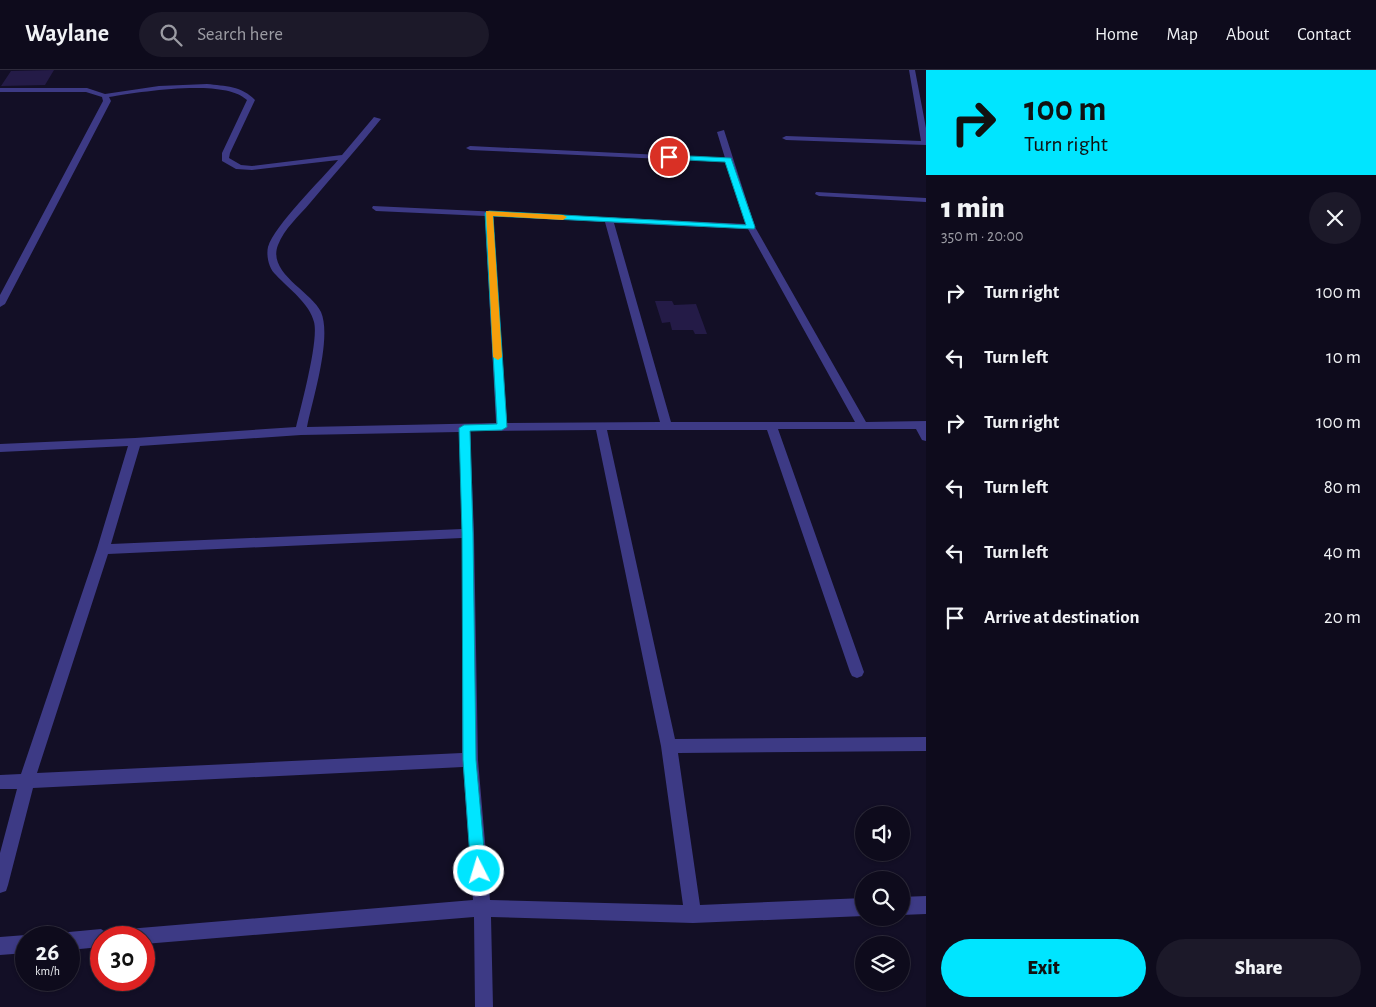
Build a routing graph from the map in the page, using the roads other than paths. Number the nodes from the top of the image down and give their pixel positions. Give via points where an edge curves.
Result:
1 (912, 70) edge
2 (0, 90) edge
3 (105, 96) junction
4 (377, 119) dead end
5 (721, 132) dead end
6 (786, 138) dead end
7 (926, 143) edge
8 (470, 148) dead end
9 (344, 157) junction
10 (728, 160) junction
11 (819, 194) dead end
12 (926, 200) edge
13 (376, 208) dead end
14 (489, 213) junction
15 (609, 220) junction
16 (751, 227) junction
17 (0, 304) edge
18 (862, 424) junction
19 (771, 425) junction
20 (923, 425) edge
21 (502, 427) junction
22 (667, 427) junction
23 (464, 428) junction
24 (601, 428) junction
25 (301, 431) junction
26 (926, 437) edge
27 (135, 442) junction
28 (0, 448) edge
29 (468, 533) junction
30 (103, 549) junction
31 (857, 672) dead end
32 (926, 744) edge
33 (669, 746) junction
34 (470, 760) junction
35 (27, 780) junction
36 (0, 782) edge
37 (0, 884) edge
38 (926, 905) edge
39 (910, 906) edge
40 (855, 907) edge
41 (482, 908) junction
42 (693, 914) junction
43 (155, 934) edge
44 (15, 945) edge
45 (0, 946) edge
46 (484, 1007) edge

1 - 7 street
2 - 3 street via 87,90
3 - 9 street via 153,88 220,87 242,90 249,94 251,100 226,153 225,159 230,163 252,168
3 - 17 street via 104,108
4 - 9 street
5 - 10 street
6 - 7 street
8 - 10 street
9 - 25 street via 287,224 273,246 276,270 315,310 320,324
10 - 16 street
11 - 12 street
13 - 14 street
14 - 15 street
14 - 21 street
15 - 16 street
15 - 22 street
16 - 18 street
18 - 19 street
18 - 20 street
19 - 22 street
19 - 31 street
20 - 26 street
21 - 23 street
21 - 24 street
22 - 24 street
23 - 25 street
23 - 29 street
24 - 33 street
25 - 27 street
27 - 28 street
27 - 30 street
29 - 30 street
29 - 34 street
30 - 35 street
32 - 33 street
33 - 42 street
34 - 35 street
34 - 41 street
35 - 36 street
35 - 37 street
38 - 39 street
40 - 42 street
41 - 42 street
41 - 43 street
41 - 46 street
44 - 45 street

